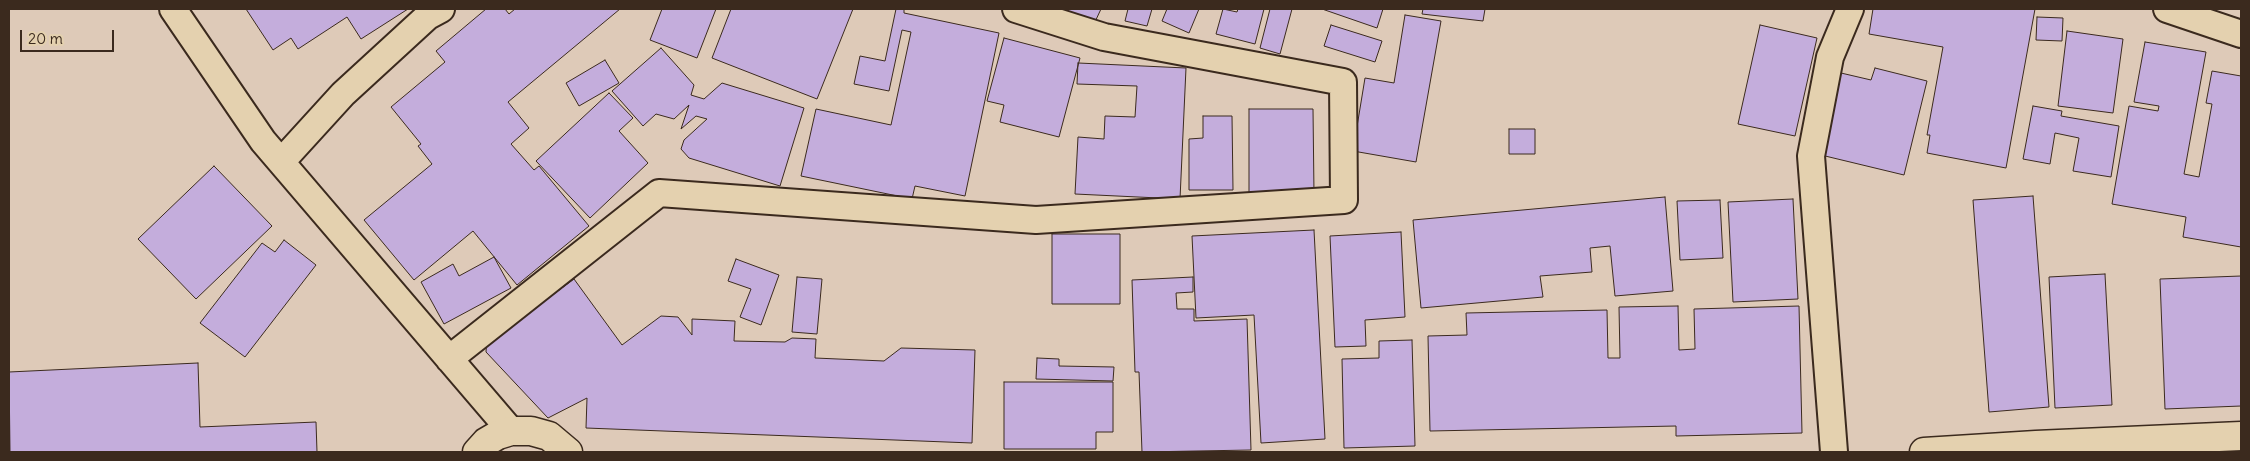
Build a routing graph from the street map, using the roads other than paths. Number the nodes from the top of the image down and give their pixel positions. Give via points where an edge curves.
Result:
1 (173, 9) edge
2 (441, 9) edge
3 (1016, 9) edge
4 (1850, 9) edge
5 (2167, 9) edge
6 (2241, 34) edge
7 (281, 162) junction
8 (449, 359) junction
9 (511, 431) junction
10 (2241, 436) edge
11 (2036, 448) edge
12 (477, 449) edge
13 (572, 451) edge
14 (1834, 452) edge
15 (1924, 452) edge

1 - 7 street via 262,141
2 - 7 street via 428,16 343,94
3 - 8 street via 1104,37 1343,82 1344,200 1036,220 659,193
4 - 14 street via 1830,57 1812,156
5 - 6 street
7 - 8 street
8 - 9 street
9 - 12 main road via 498,435
9 - 13 main road via 530,430 549,436
10 - 11 main road
11 - 15 main road

